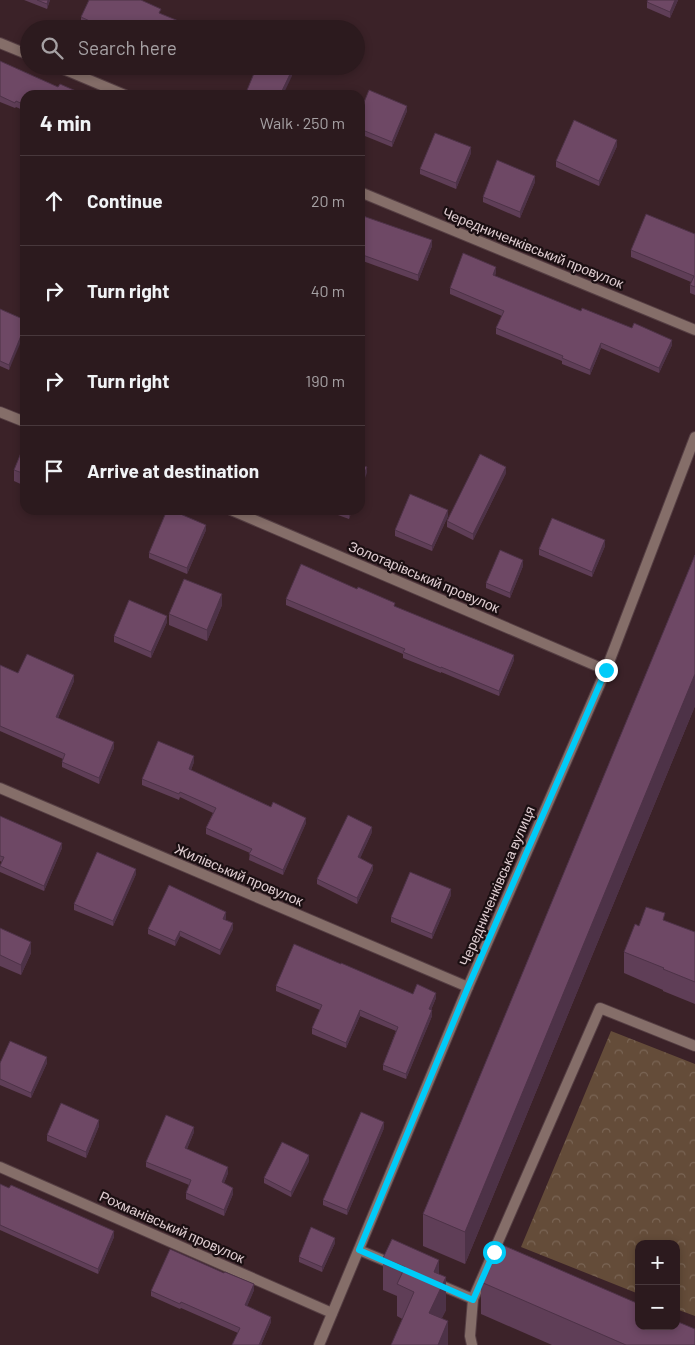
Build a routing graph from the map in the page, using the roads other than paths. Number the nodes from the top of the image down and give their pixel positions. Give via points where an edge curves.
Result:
1 (0, 43) edge
2 (20, 51) edge
3 (77, 75) edge
4 (113, 90) edge
5 (365, 194) edge
6 (695, 330) edge
7 (0, 412) edge
8 (20, 420) edge
9 (695, 437) edge
10 (243, 515) edge
11 (606, 670) junction
12 (0, 788) edge
13 (468, 987) junction
14 (695, 1046) edge
15 (0, 1166) edge
16 (359, 1250) junction
17 (402, 1269) edge
18 (427, 1279) edge
19 (473, 1300) junction
20 (332, 1313) junction
21 (319, 1345) edge
22 (472, 1345) edge

1 - 2 street
3 - 4 street
5 - 6 street, Чередниченківський провулок
7 - 8 street
9 - 11 street, Чередниченківська вулиця
10 - 11 street, Золотарівський провулок
11 - 13 street, Чередниченківська вулиця
12 - 13 street, Жилівський провулок
13 - 16 street, Чередниченківська вулиця
14 - 19 street via 600,1008
15 - 20 street, Рохманівський провулок
16 - 17 street
16 - 20 street, Чередниченківська вулиця
18 - 19 street
19 - 22 street
20 - 21 street, Чередниченківська вулиця

